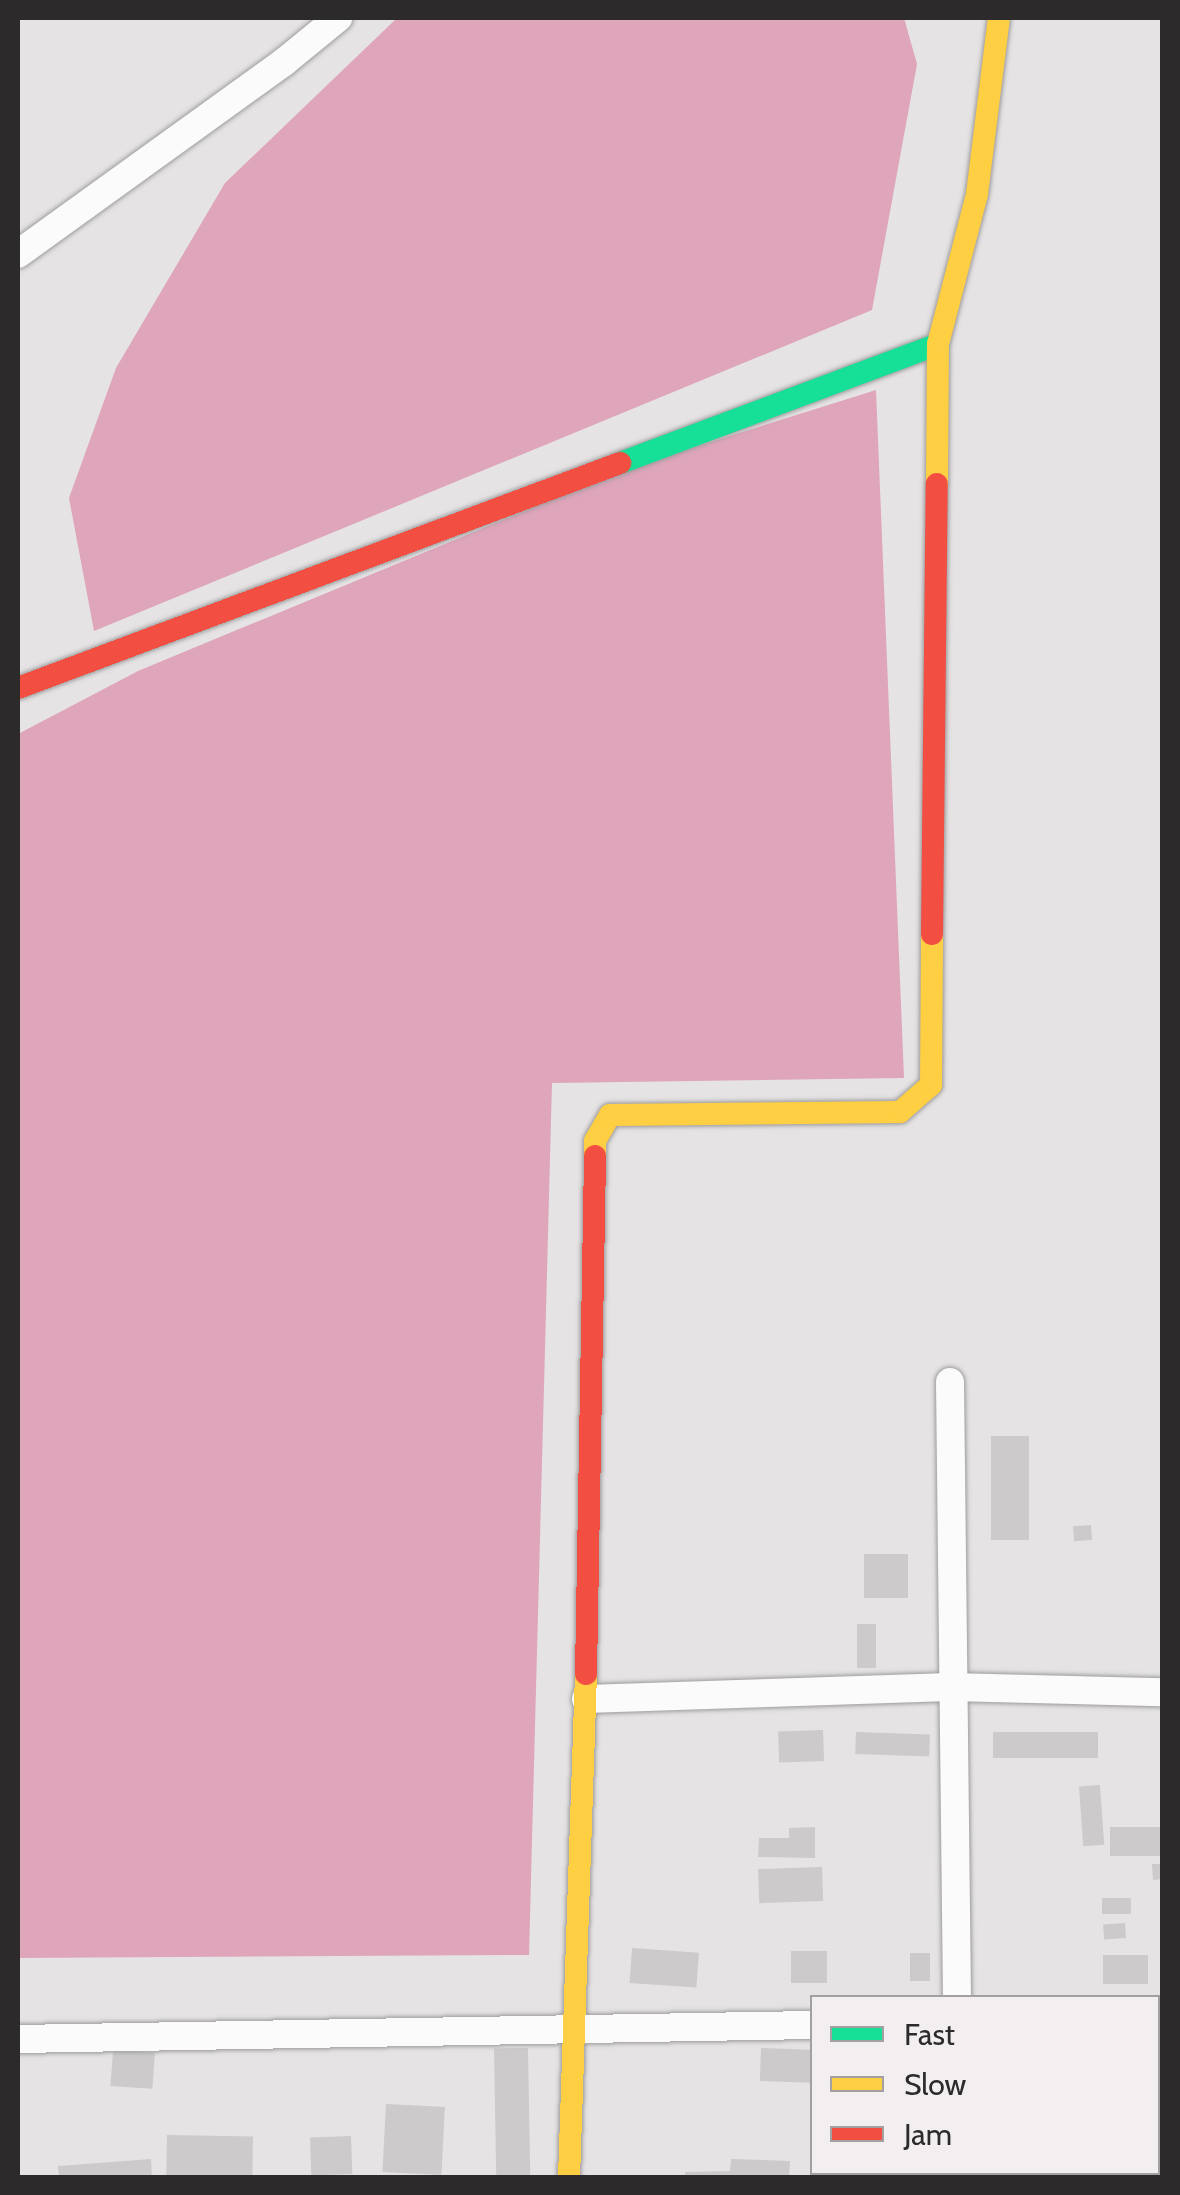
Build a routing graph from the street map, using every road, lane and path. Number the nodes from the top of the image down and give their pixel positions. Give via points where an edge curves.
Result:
1 (338, 18) edge
2 (1000, 18) edge
3 (18, 254) edge
4 (938, 344) junction
5 (18, 688) edge
6 (950, 1382) dead end
7 (950, 1687) junction
8 (1162, 1692) edge
9 (586, 1698) junction
10 (957, 1995) edge
11 (810, 2025) edge
12 (577, 2031) junction
13 (18, 2039) edge
14 (569, 2178) edge

1 - 3 street
2 - 4 street via 976,194
4 - 5 street
4 - 9 street via 931,1085 900,1112 610,1115 595,1141
6 - 7 street
7 - 8 street
7 - 9 street
7 - 10 street
9 - 12 street
11 - 12 street
12 - 13 street
12 - 14 street

